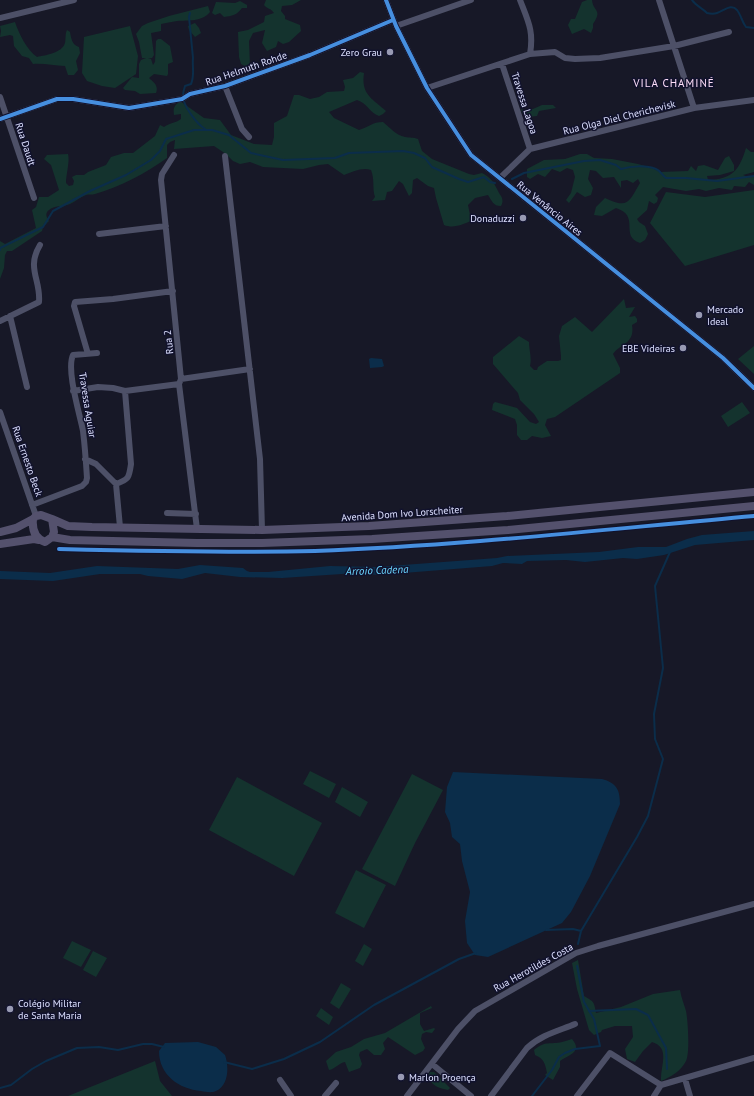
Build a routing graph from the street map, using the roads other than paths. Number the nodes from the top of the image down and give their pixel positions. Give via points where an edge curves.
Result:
1 (74, 0) edge
2 (386, 0) edge
3 (472, 0) edge
4 (520, 0) edge
5 (659, 0) edge
6 (0, 18) edge
7 (394, 23) junction
8 (728, 32) dead end
9 (674, 46) junction
10 (530, 54) junction
11 (502, 64) junction
12 (225, 86) junction
13 (427, 88) junction
14 (0, 97) edge
15 (754, 100) edge
16 (694, 108) junction
17 (6, 116) junction
18 (0, 119) edge
19 (249, 137) dead end
20 (530, 149) junction
21 (174, 155) dead end
22 (225, 156) dead end
23 (500, 178) junction
24 (34, 198) dead end
25 (166, 226) junction
26 (99, 234) dead end
27 (40, 244) dead end
28 (173, 291) junction
29 (10, 316) junction
30 (0, 321) edge
31 (97, 353) dead end
32 (88, 354) junction
33 (250, 370) junction
34 (180, 381) junction
35 (27, 388) dead end
36 (754, 388) edge
37 (125, 390) junction
38 (73, 391) junction
39 (0, 412) edge
40 (3, 431) edge
41 (86, 459) junction
42 (116, 484) junction
43 (754, 492) edge
44 (32, 506) junction
45 (754, 506) edge
46 (167, 512) dead end
47 (196, 514) junction
48 (35, 518) junction
49 (52, 519) junction
50 (120, 527) junction
51 (198, 529) junction
52 (262, 530) junction
53 (0, 532) edge
54 (52, 538) junction
55 (39, 540) junction
56 (0, 544) edge
57 (754, 904) edge
58 (575, 1024) dead end
59 (754, 1058) edge
60 (432, 1064) junction
61 (685, 1079) junction
62 (280, 1080) dead end
63 (336, 1083) dead end
64 (661, 1085) junction
65 (291, 1096) edge
66 (325, 1096) edge
67 (407, 1096) edge
68 (471, 1096) edge
69 (491, 1096) edge
70 (577, 1096) edge
71 (654, 1096) edge
72 (690, 1096) edge

1 - 6 street
2 - 7 street, Rua Venâncio Aires
3 - 7 street, Rua Helmuth Rohde
4 - 10 street via 532,33
5 - 9 street
7 - 12 street, Rua Helmuth Rohde
7 - 13 street, Rua Venâncio Aires
8 - 9 street
9 - 10 street via 575,60 564,58 555,52
9 - 16 street
10 - 11 street
11 - 13 street
11 - 20 street, Travessa Lagoa
12 - 17 street, Rua Helmuth Rohde via 184,98 129,108 57,99
12 - 19 street via 242,129
13 - 23 street, Rua Venâncio Aires via 471,155
14 - 17 street, Rua Daudt
15 - 16 street, Rua Olga Diel Cherichevisk
16 - 20 street, Rua Olga Diel Cherichevisk
17 - 18 street, Rua Helmuth Rohde
17 - 24 street, Rua Daudt
20 - 23 street, Rua Olga Diel Cherichevisk
21 - 25 street, Rua 2 via 161,180
22 - 33 street
23 - 36 street, Rua Venâncio Aires via 723,358
25 - 26 street
25 - 28 street, Rua 2
27 - 29 street via 35,253 34,263 39,302
28 - 32 street via 113,300 75,302
28 - 34 street, Rua 2
29 - 30 street
29 - 35 street
31 - 32 street, Travessa Aguiar
32 - 38 street, Travessa Aguiar via 72,357
33 - 34 street
33 - 52 street via 260,459
34 - 37 street
34 - 47 street, Rua 2
37 - 38 street via 98,386
37 - 42 street via 130,474 127,480
38 - 41 street, Travessa Aguiar via 83,432
39 - 40 street, Rua Ernesto Beck
40 - 44 street, Rua Ernesto Beck
41 - 42 street via 96,464
41 - 44 street, Travessa Aguiar via 87,478 82,486
42 - 50 street
43 - 52 main road, Avenida Dom Ivo Lorscheiter via 500,516 369,526
44 - 48 street, Rua Ernesto Beck
45 - 54 main road via 508,530 372,538 197,543
46 - 47 street
47 - 51 street, Rua 2
48 - 49 main road, Avenida Dom Ivo Lorscheiter via 41,515
48 - 53 main road via 16,528
48 - 55 main road via 34,530
49 - 50 main road, Avenida Dom Ivo Lorscheiter via 68,526
49 - 54 main road
50 - 51 main road, Avenida Dom Ivo Lorscheiter
51 - 52 main road, Avenida Dom Ivo Lorscheiter
54 - 55 main road via 45,542
55 - 56 main road
57 - 60 street, Rua Herotildes Costa via 576,953 475,1011
58 - 69 street via 534,1041
59 - 61 street
60 - 67 street, Rua Herotildes Costa
60 - 68 street
61 - 64 street
61 - 72 street
62 - 65 street
63 - 66 street
64 - 70 street via 610,1053
64 - 71 street

